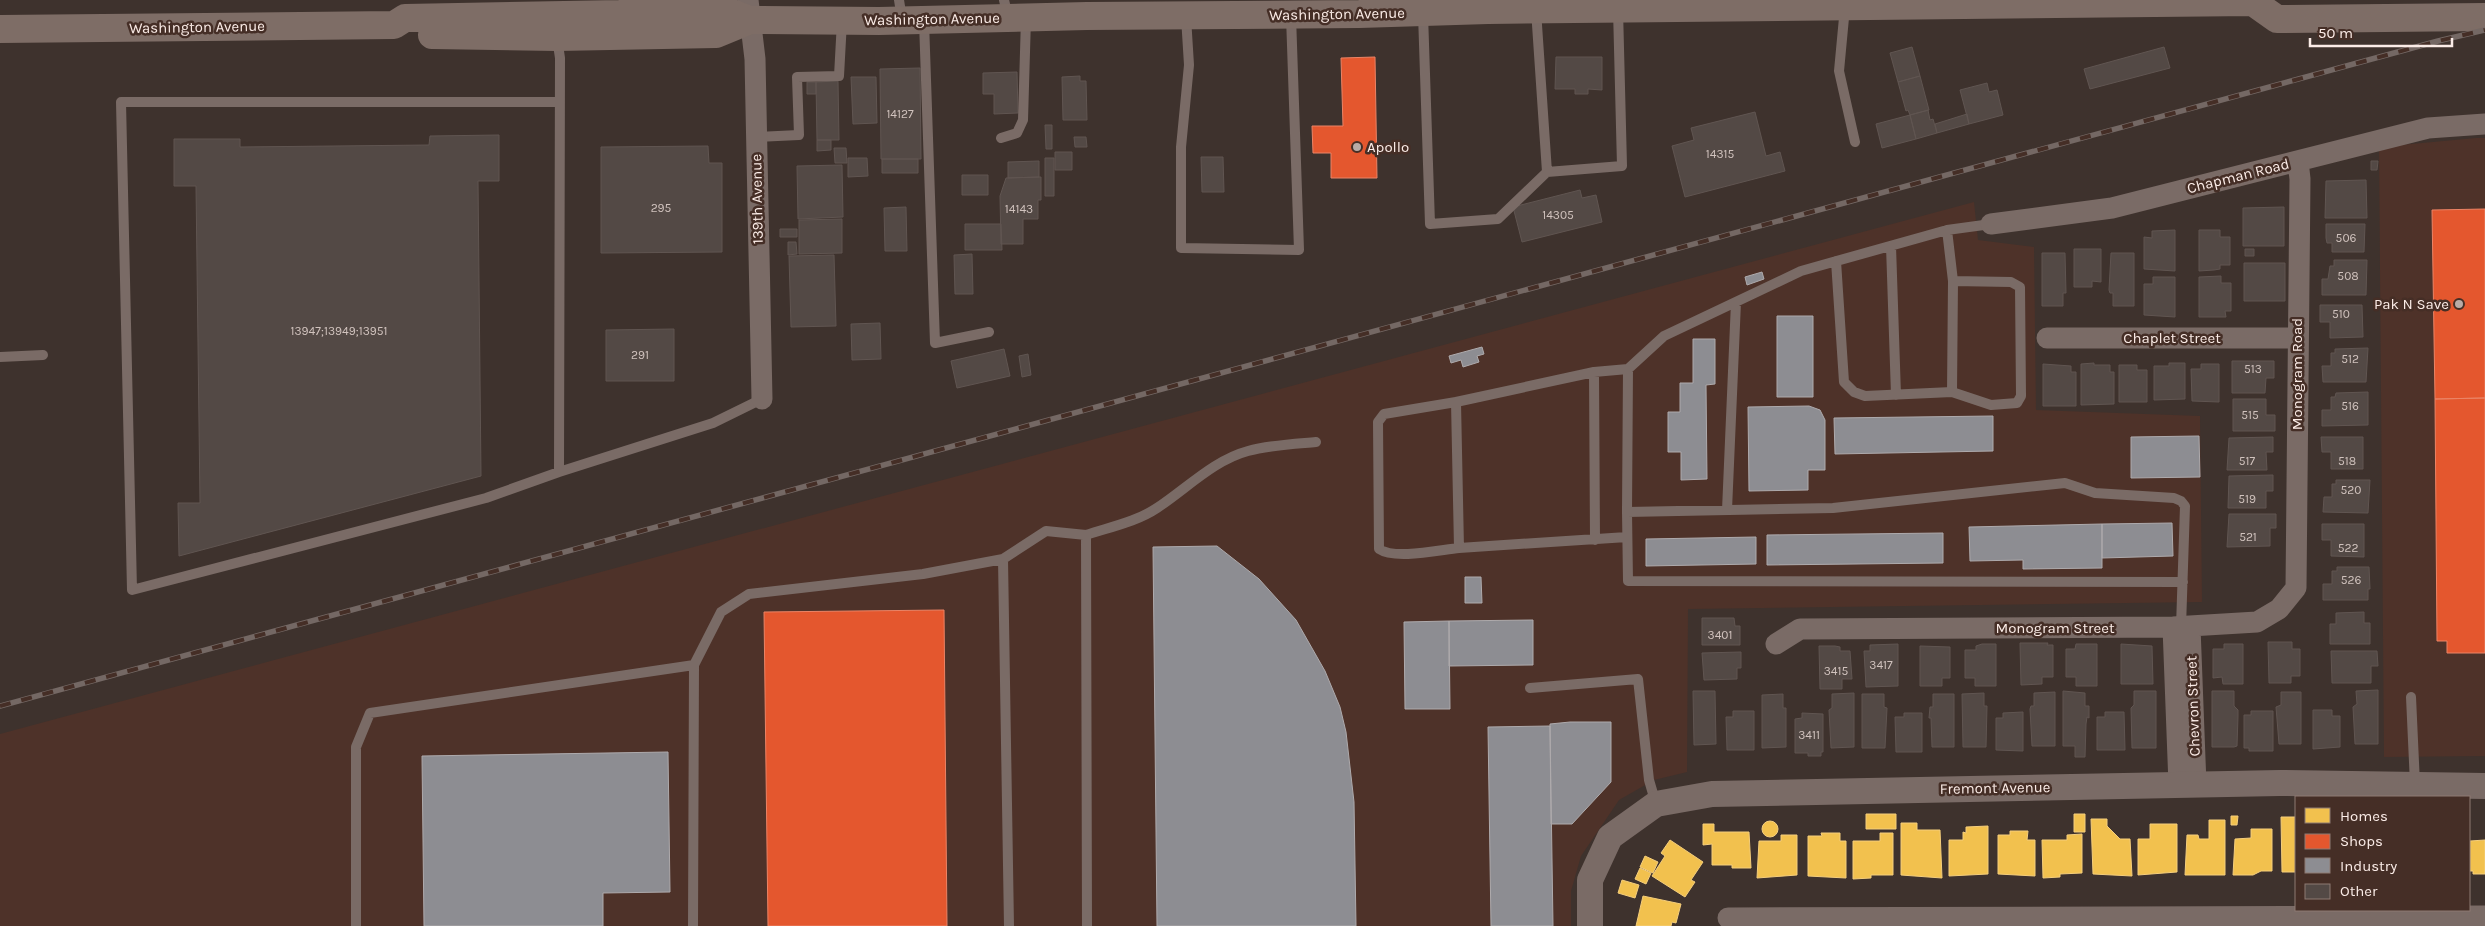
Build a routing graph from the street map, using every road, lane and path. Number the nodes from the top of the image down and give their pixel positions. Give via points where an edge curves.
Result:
1 (2254, 1) edge
2 (2004, 2) edge
3 (2062, 2) edge
4 (2174, 2) edge
5 (662, 4) edge
6 (1830, 4) edge
7 (1531, 6) edge
8 (1419, 9) edge
9 (1618, 9) junction
10 (749, 10) edge
11 (1306, 10) edge
12 (1013, 12) edge
13 (908, 13) edge
14 (620, 14) junction
15 (1186, 16) junction
16 (2485, 18) edge
17 (842, 21) junction
18 (394, 25) junction
19 (0, 29) edge
20 (557, 37) junction
21 (560, 102) junction
22 (2485, 124) edge
23 (756, 137) junction
24 (1001, 138) dead end
25 (1855, 142) dead end
26 (2298, 161) junction
27 (1547, 172) junction
28 (1990, 224) joint
29 (1947, 230) junction
30 (1891, 246) junction
31 (1836, 261) junction
32 (1953, 281) junction
33 (1736, 302) junction
34 (989, 332) dead end
35 (2047, 338) dead end
36 (2297, 338) junction
37 (43, 355) dead end
38 (0, 357) edge
39 (1628, 369) junction
40 (1594, 372) junction
41 (1952, 392) junction
42 (1896, 395) junction
43 (762, 399) joint
44 (1456, 402) junction
45 (1316, 442) dead end
46 (559, 472) junction
47 (1728, 510) junction
48 (1627, 512) junction
49 (1086, 535) junction
50 (1627, 538) junction
51 (1595, 540) junction
52 (1459, 548) junction
53 (1003, 559) junction
54 (2183, 582) junction
55 (2296, 588) joint
56 (2181, 627) junction
57 (1776, 644) dead end
58 (694, 665) junction
59 (1530, 688) dead end
60 (2411, 697) dead end
61 (2187, 785) junction
62 (2415, 785) junction
63 (2485, 786) edge
64 (1656, 804) junction
65 (2485, 916) edge
66 (1728, 918) dead end
67 (2331, 921) edge
68 (1906, 922) edge
69 (2119, 922) edge
70 (356, 926) edge
71 (693, 926) edge
72 (1009, 926) edge
73 (1087, 926) edge
74 (1590, 926) edge

1 - 4 main road, Washington Avenue
1 - 16 main road, Washington Avenue via 2277,19
2 - 3 main road, Washington Avenue
2 - 6 main road, Washington Avenue
3 - 4 main road, Washington Avenue
5 - 10 main road, Washington Avenue
5 - 14 main road, Washington Avenue
6 - 9 main road, Washington Avenue
6 - 25 lane via 1839,71
7 - 8 main road, Washington Avenue
7 - 9 main road, Washington Avenue
7 - 27 lane
8 - 11 main road, Washington Avenue
8 - 27 lane via 1430,224 1498,219
9 - 27 lane via 1622,166
10 - 17 main road, Washington Avenue
10 - 20 main road, Washington Avenue via 716,34
10 - 23 street, 139th Avenue via 755,59
11 - 15 main road, Washington Avenue via 1216,11
11 - 15 lane via 1299,250 1181,248 1181,146 1188,65
12 - 13 main road, Washington Avenue
12 - 15 main road, Washington Avenue
12 - 24 lane via 1023,120 1018,133
13 - 17 main road, Washington Avenue
13 - 34 lane via 935,343
14 - 18 main road, Washington Avenue via 405,18
14 - 20 lane via 609,24 576,27
17 - 23 lane via 839,76 797,77 799,135
18 - 19 main road, Washington Avenue
18 - 20 main road, Washington Avenue via 406,35
20 - 21 lane
21 - 46 lane
21 - 46 lane via 120,102 132,590 486,498
22 - 26 street, Chapman Road via 2428,128
23 - 43 street, 139th Avenue
26 - 28 street, Chapman Road via 2112,208
26 - 36 street, Monogram Road
28 - 29 lane
29 - 30 lane
29 - 32 lane
30 - 31 lane
30 - 42 lane
31 - 33 lane via 1801,271
31 - 42 lane via 1844,382 1854,392 1865,396
32 - 41 lane
32 - 41 lane via 2011,282 2020,288 2021,396 2017,402 1991,405
33 - 39 lane via 1664,336
33 - 47 lane
35 - 36 street, Chaplet Street
36 - 55 street, Monogram Road
37 - 38 lane
39 - 40 lane
39 - 48 lane
40 - 44 lane
40 - 51 lane
41 - 42 lane
43 - 46 lane via 713,423
44 - 52 lane
44 - 52 lane via 1384,414 1378,422 1379,549 1386,554
45 - 49 lane via 1246,451 1216,466 1138,519
47 - 48 lane
47 - 54 lane via 1833,508 2065,483 2095,494 2174,498 2185,506
48 - 50 lane
49 - 53 lane via 1046,531
49 - 73 lane
50 - 51 lane
50 - 54 lane via 1628,581
51 - 52 lane
53 - 58 lane via 922,574 749,594 721,612
53 - 72 lane
54 - 56 lane
55 - 56 street, Monogram Street via 2279,609 2257,622
56 - 57 street, Monogram Street via 1800,630
56 - 61 street, Chevron Street
58 - 70 lane via 370,713 356,747
58 - 71 lane
59 - 64 lane via 1638,679 1649,780
60 - 62 lane
61 - 62 street, Fremont Avenue
61 - 64 street, Fremont Avenue via 1712,794
62 - 63 street, Fremont Avenue
64 - 74 street, Fremont Avenue via 1610,837 1590,880
65 - 67 street
66 - 68 street
67 - 69 street
68 - 69 street

